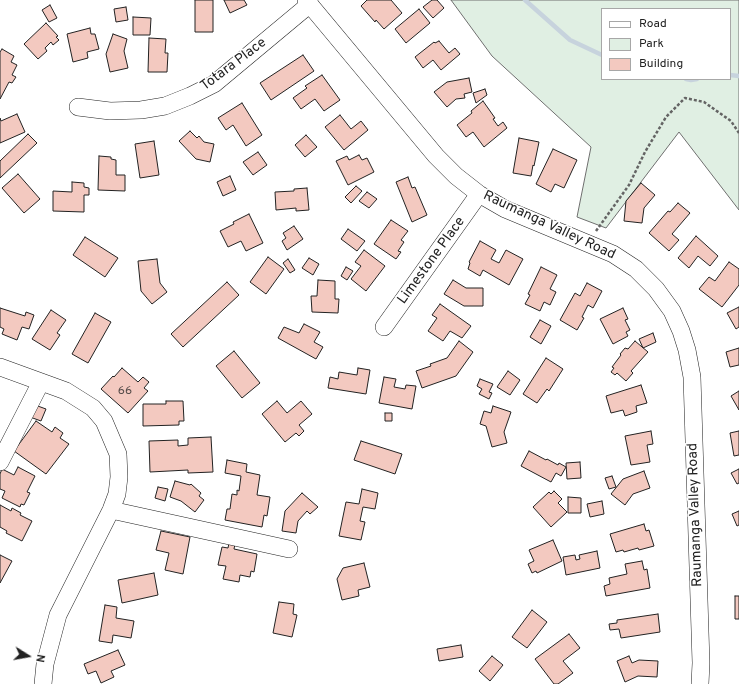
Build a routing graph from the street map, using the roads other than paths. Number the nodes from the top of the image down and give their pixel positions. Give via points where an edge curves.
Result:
1 (308, 2) edge
2 (78, 107) dead end
3 (479, 194) junction
4 (384, 328) dead end
5 (0, 367) edge
6 (42, 382) junction
7 (0, 462) edge
8 (111, 510) junction
9 (289, 548) dead end
10 (43, 684) edge
11 (700, 684) edge

1 - 2 street, Totara Place via 214,84 190,96 165,106 141,110 110,111
1 - 3 street, Raumanga Valley Road via 436,156
3 - 4 street, Limestone Place
3 - 11 street, Raumanga Valley Road via 505,209 613,254 636,269 656,289 672,311 687,350 692,377
5 - 6 street
6 - 7 street
6 - 8 street via 83,401 104,421 118,454 117,494
8 - 9 street
8 - 10 street via 58,615 44,664

